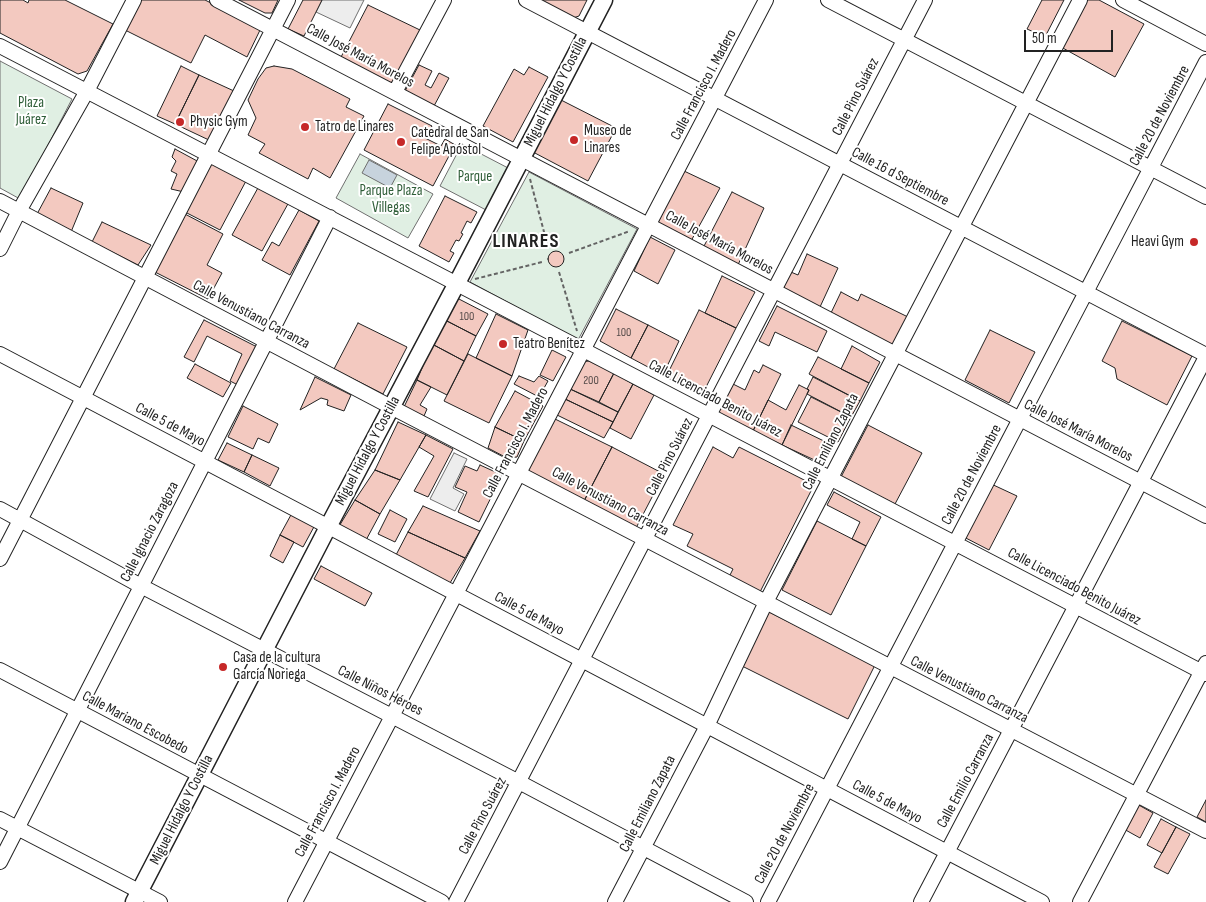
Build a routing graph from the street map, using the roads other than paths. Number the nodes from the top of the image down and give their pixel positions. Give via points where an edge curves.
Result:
1 (134, 0) edge
2 (217, 0) edge
3 (288, 0) edge
4 (444, 0) edge
5 (526, 0) edge
6 (604, 0) edge
7 (766, 0) edge
8 (828, 0) edge
9 (925, 0) edge
10 (1080, 0) edge
11 (1122, 0) edge
12 (273, 29) junction
13 (587, 32) junction
14 (905, 40) junction
15 (1206, 44) edge
16 (0, 46) edge
17 (1206, 62) edge
18 (87, 91) junction
19 (395, 92) junction
20 (715, 98) junction
21 (1027, 103) junction
22 (208, 154) junction
23 (522, 160) junction
24 (840, 164) junction
25 (1151, 168) junction
26 (1206, 197) edge
27 (0, 201) edge
28 (19, 211) junction
29 (330, 217) junction
30 (649, 225) junction
31 (961, 226) junction
32 (0, 249) edge
33 (145, 278) junction
34 (457, 283) junction
35 (774, 290) junction
36 (1086, 292) junction
37 (266, 341) junction
38 (584, 349) junction
39 (0, 354) edge
40 (895, 354) junction
41 (1206, 356) edge
42 (83, 398) junction
43 (391, 407) junction
44 (710, 415) junction
45 (1020, 419) junction
46 (204, 461) junction
47 (519, 473) junction
48 (831, 478) junction
49 (1141, 482) junction
50 (0, 509) edge
51 (1206, 516) edge
52 (20, 520) junction
53 (328, 527) junction
54 (645, 539) junction
55 (955, 543) junction
56 (0, 559) edge
57 (141, 586) junction
58 (456, 594) junction
59 (766, 602) junction
60 (1076, 606) junction
61 (264, 650) junction
62 (582, 660) junction
63 (890, 667) junction
64 (1204, 669) edge
65 (0, 670) edge
66 (77, 711) junction
67 (392, 716) junction
68 (707, 726) junction
69 (1011, 730) junction
70 (200, 776) junction
71 (519, 782) junction
72 (827, 788) junction
73 (1136, 795) junction
74 (0, 819) edge
75 (17, 828) junction
76 (1206, 831) edge
77 (326, 842) junction
78 (644, 847) junction
79 (947, 852) junction
80 (0, 862) edge
81 (137, 897) edge
82 (160, 902) edge
83 (295, 902) edge
84 (442, 902) edge
85 (456, 902) edge
86 (615, 902) edge
87 (746, 902) edge
88 (768, 902) edge
89 (921, 902) edge
90 (1042, 902) edge
91 (1080, 902) edge

1 - 18 street
2 - 12 street, Calle José María Morelos
3 - 12 street
4 - 19 street
5 - 13 street, Calle 16 d Septiembre
6 - 13 main road, Miguel Hidalgo Y Costilla
7 - 20 street, Calle Francisco I. Madero
8 - 14 street
9 - 14 street, Calle Pino Suárez
10 - 21 street, Calle Emiliano Zapata
11 - 15 street
12 - 19 street, Calle José María Morelos
12 - 22 street
13 - 20 street, Calle 16 d Septiembre
13 - 23 main road, Miguel Hidalgo Y Costilla
14 - 21 street
14 - 24 street, Calle Pino Suárez
16 - 18 street, Calle Licenciado Benito Juárez
17 - 25 street, Calle 20 de Noviembre
18 - 22 street, Calle Licenciado Benito Juárez
18 - 28 street
19 - 23 street, Calle José María Morelos
20 - 24 street, Calle 16 d Septiembre
20 - 30 street, Calle Francisco I. Madero
21 - 25 street
21 - 31 street, Calle Emiliano Zapata
22 - 29 street, Calle Licenciado Benito Juárez
22 - 33 street
23 - 30 street, Calle José María Morelos
23 - 34 main road, Miguel Hidalgo Y Costilla
24 - 31 street, Calle 16 d Septiembre
24 - 35 street, Calle Pino Suárez
25 - 26 street
25 - 36 street, Calle 20 de Noviembre
27 - 28 street, Calle Venustiano Carranza
28 - 32 street
28 - 33 street, Calle Venustiano Carranza
29 - 34 street, Calle Licenciado Benito Juárez
29 - 37 street, Calle Ignacio Zaragoza
30 - 35 street, Calle José María Morelos
30 - 38 street, Calle Francisco I. Madero
31 - 36 street, Calle 16 d Septiembre
31 - 40 street, Calle Emiliano Zapata
33 - 37 street, Calle Venustiano Carranza
33 - 42 street
34 - 38 street, Calle Licenciado Benito Juárez
34 - 43 main road, Miguel Hidalgo Y Costilla
35 - 40 street, Calle José María Morelos
35 - 44 street, Calle Pino Suárez
36 - 41 street, Calle 16 d Septiembre
36 - 45 street, Calle 20 de Noviembre
37 - 43 street, Calle Venustiano Carranza
37 - 46 street, Calle Ignacio Zaragoza
38 - 44 street, Calle Licenciado Benito Juárez
38 - 47 street, Calle Francisco I. Madero
39 - 42 street, Calle 5 de Mayo
40 - 45 street, Calle José María Morelos
40 - 48 street, Calle Emiliano Zapata
41 - 49 street, Calle Emilio Carranza
42 - 46 street, Calle 5 de Mayo
42 - 52 street
43 - 47 street, Calle Venustiano Carranza
43 - 53 main road, Miguel Hidalgo Y Costilla
44 - 48 street, Calle Licenciado Benito Juárez
44 - 54 street, Calle Pino Suárez
45 - 49 street, Calle José María Morelos
45 - 55 street, Calle 20 de Noviembre
46 - 53 street, Calle 5 de Mayo
46 - 57 street, Calle Ignacio Zaragoza
47 - 54 street, Calle Venustiano Carranza
47 - 58 street, Calle Francisco I. Madero
48 - 55 street, Calle Licenciado Benito Juárez
48 - 59 street, Calle Emiliano Zapata
49 - 51 street, Calle José María Morelos
49 - 60 street, Calle Emilio Carranza
50 - 52 street, Calle Niños Héroes
52 - 56 street
52 - 57 street, Calle Niños Héroes
53 - 58 street, Calle 5 de Mayo
53 - 61 main road, Miguel Hidalgo Y Costilla
54 - 59 street, Calle Venustiano Carranza
54 - 62 street, Calle Pino Suárez
55 - 60 street, Calle Licenciado Benito Juárez
55 - 63 street, Calle 20 de Noviembre
57 - 61 street, Calle Niños Héroes
57 - 66 street, Calle Ignacio Zaragoza
58 - 62 street, Calle 5 de Mayo
58 - 67 street, Calle Francisco I. Madero
59 - 63 street, Calle Venustiano Carranza
59 - 68 street, Calle Emiliano Zapata
60 - 64 street, Calle Licenciado Benito Juárez
60 - 69 street, Calle Emilio Carranza
61 - 67 street, Calle Niños Héroes
61 - 70 main road, Miguel Hidalgo Y Costilla
62 - 68 street, Calle 5 de Mayo
62 - 71 street, Calle Pino Suárez
63 - 69 street, Calle Venustiano Carranza
63 - 72 street, Calle 20 de Noviembre
64 - 73 street
65 - 66 street, Calle Mariano Escobedo
66 - 70 street, Calle Mariano Escobedo
66 - 75 street, Calle Ignacio Zaragoza
67 - 71 street, Calle Niños Héroes
67 - 77 street, Calle Francisco I. Madero
68 - 72 street, Calle 5 de Mayo
68 - 78 street, Calle Emiliano Zapata
69 - 73 street, Calle Venustiano Carranza
69 - 79 street, Calle Emilio Carranza
70 - 77 street, Calle Mariano Escobedo
70 - 81 main road, Miguel Hidalgo Y Costilla
71 - 78 street, Calle Niños Héroes
71 - 85 street, Calle Pino Suárez
72 - 79 street, Calle 5 de Mayo
72 - 88 street, Calle 20 de Noviembre
73 - 76 street, Calle Venustiano Carranza
73 - 91 street
74 - 75 street
75 - 80 street, Calle Ignacio Zaragoza
75 - 81 street
77 - 83 street, Calle Francisco I. Madero
77 - 84 street, Calle Mariano Escobedo
78 - 86 street, Calle Emiliano Zapata
78 - 87 street, Calle Niños Héroes
79 - 89 street, Calle Emilio Carranza
79 - 90 street, Calle 5 de Mayo
81 - 82 street

